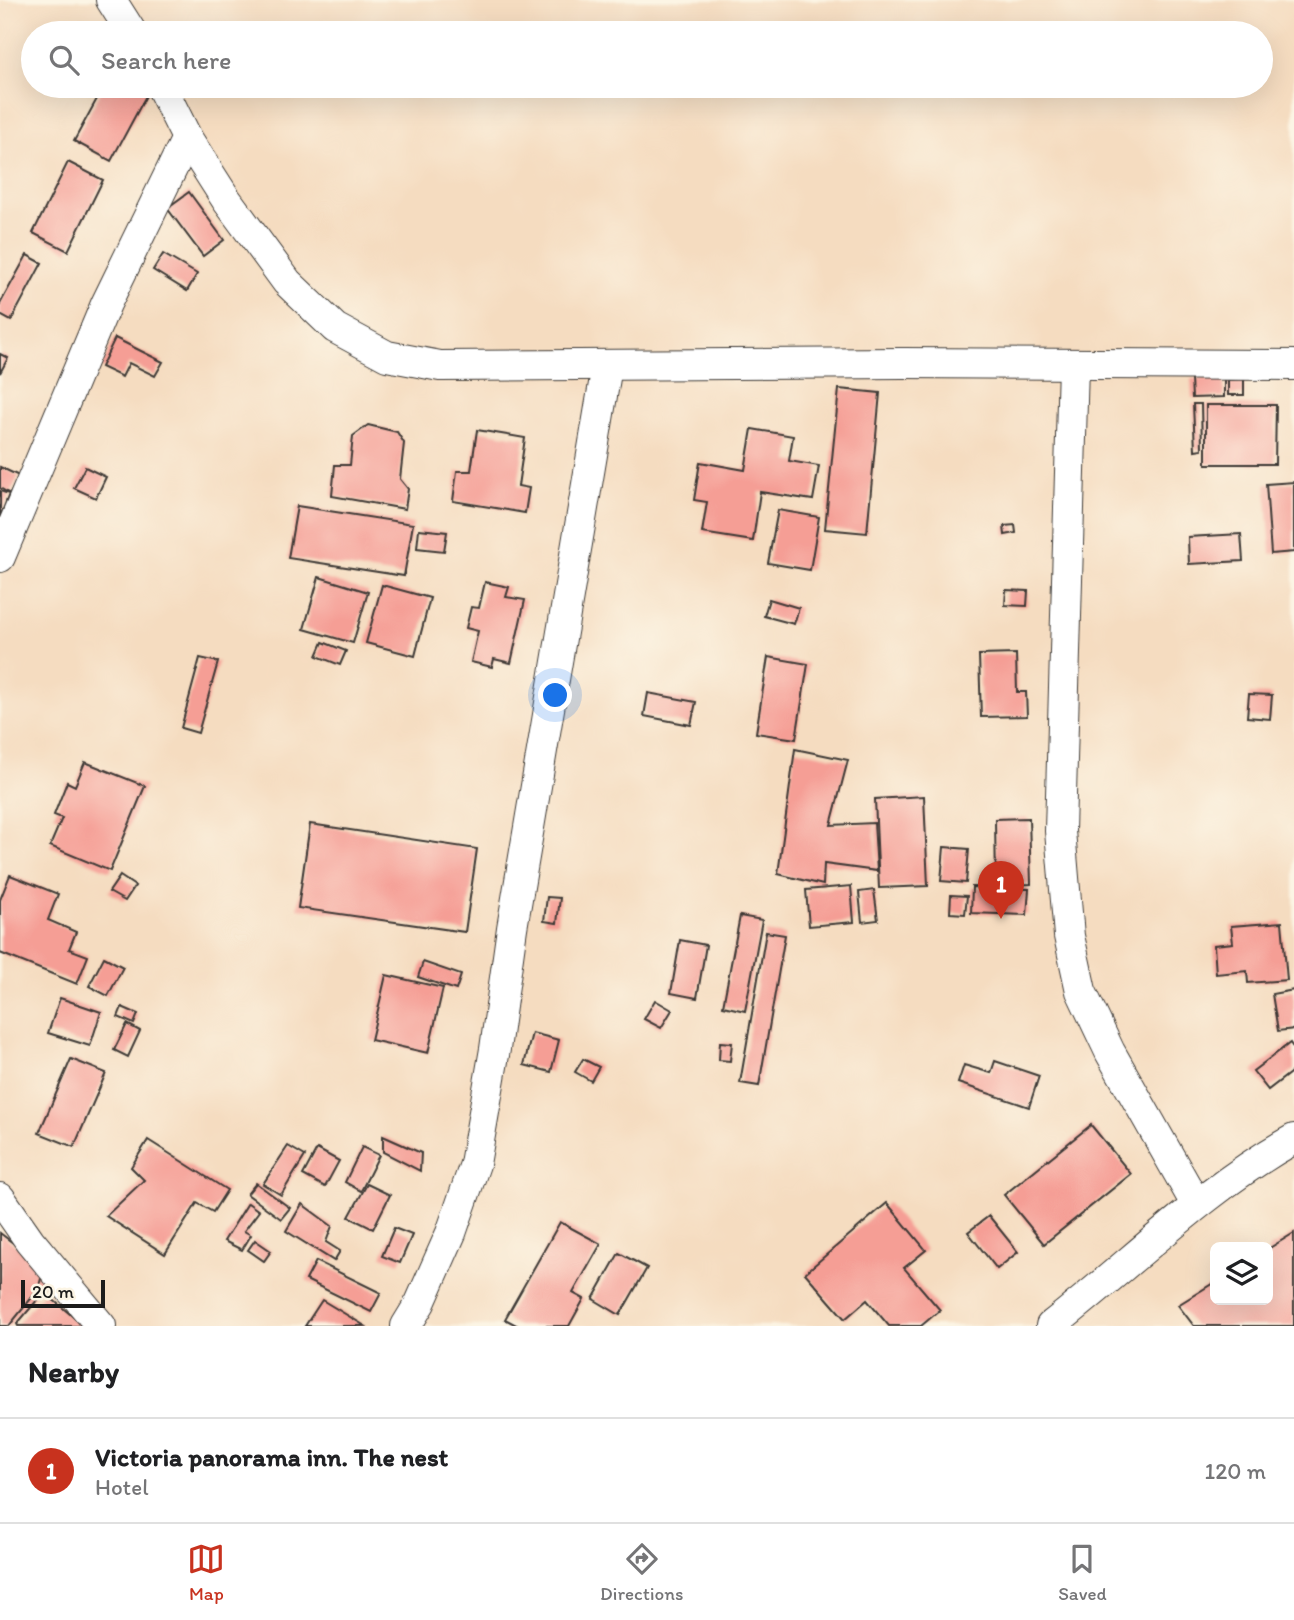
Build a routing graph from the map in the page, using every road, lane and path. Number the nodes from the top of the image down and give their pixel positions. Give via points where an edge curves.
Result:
1 (111, 0) edge
2 (124, 21) edge
3 (167, 98) edge
4 (187, 138) junction
5 (1073, 365) junction
6 (1294, 365) edge
7 (607, 366) junction
8 (0, 557) edge
9 (1294, 1139) edge
10 (0, 1198) edge
11 (1196, 1204) junction
12 (101, 1326) edge
13 (405, 1326) edge
14 (1051, 1326) edge

1 - 2 street
3 - 4 street
4 - 7 street via 287,282 335,328 387,356 440,366
4 - 8 street via 106,304
5 - 6 street
5 - 7 street
5 - 11 street via 1060,831 1069,936 1080,991
7 - 13 street via 475,1164 452,1233
9 - 11 street
10 - 12 street
11 - 14 street

